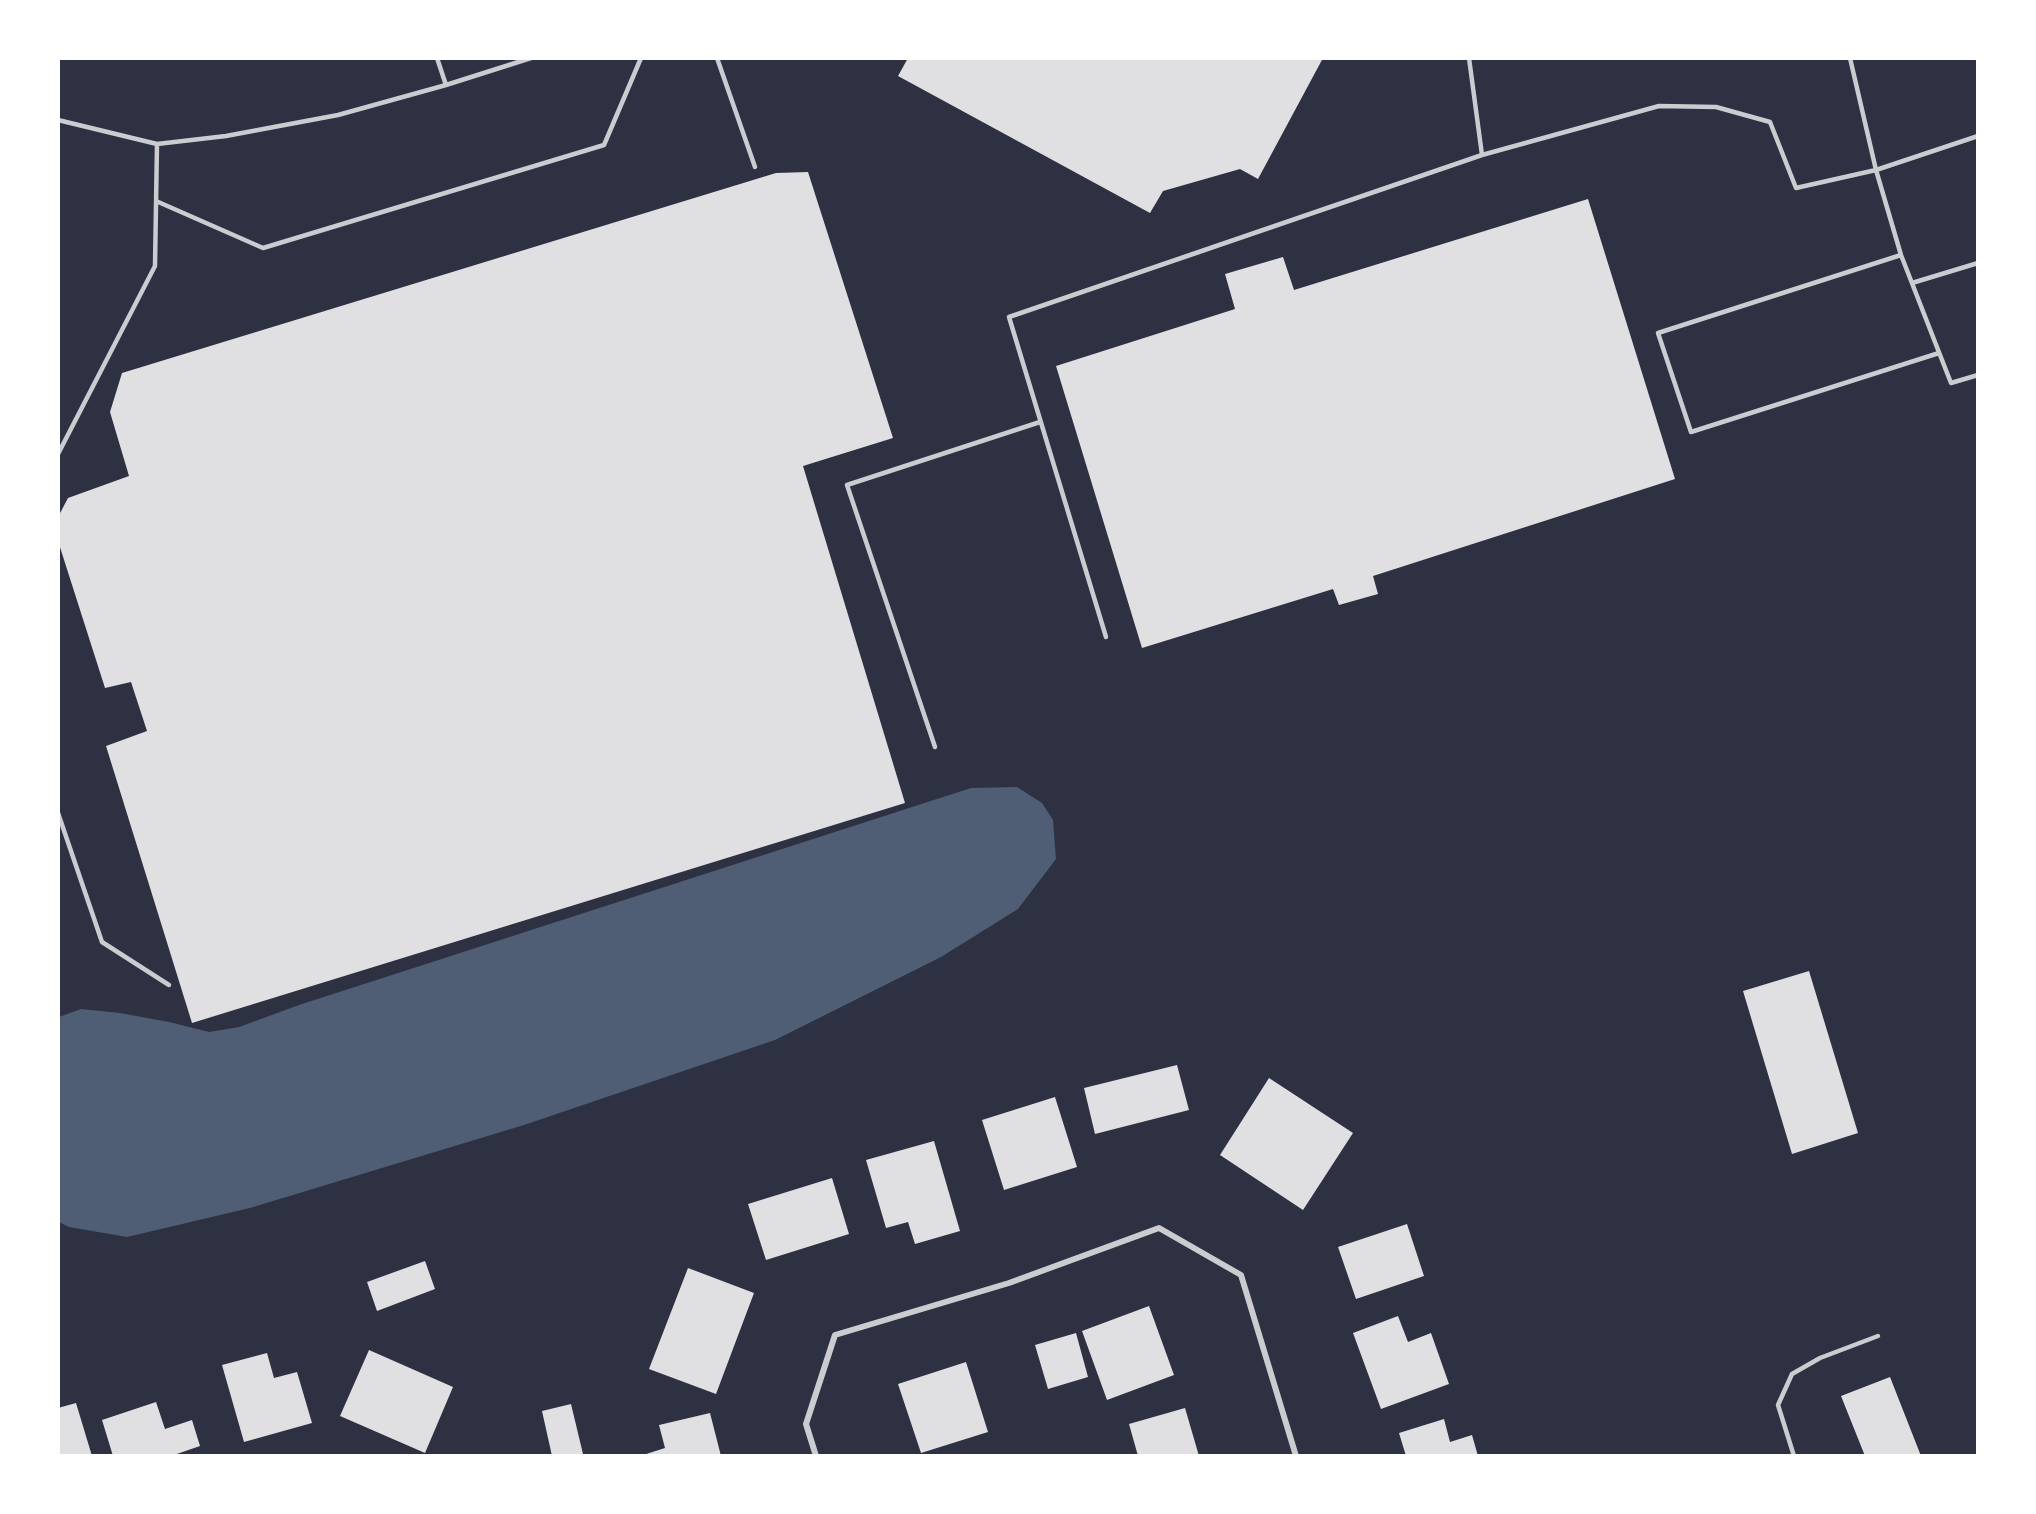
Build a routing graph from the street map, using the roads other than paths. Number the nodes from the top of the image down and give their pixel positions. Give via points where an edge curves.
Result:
1 (437, 58) edge
2 (531, 58) edge
3 (641, 58) edge
4 (717, 58) edge
5 (1470, 58) edge
6 (1850, 58) edge
7 (446, 85) junction
8 (58, 120) edge
9 (1977, 136) edge
10 (157, 144) junction
11 (1482, 155) junction
12 (755, 167) dead end
13 (1876, 170) junction
14 (156, 201) junction
15 (1901, 255) junction
16 (1977, 263) edge
17 (1912, 284) junction
18 (1939, 353) junction
19 (1977, 375) edge
20 (1040, 422) junction
21 (58, 453) edge
22 (1106, 637) dead end
23 (935, 747) dead end
24 (58, 813) edge
25 (169, 985) dead end
26 (1878, 1336) dead end
27 (816, 1455) edge
28 (1296, 1455) edge
29 (1794, 1455) edge

1 - 7 lane
2 - 7 lane
3 - 14 lane via 604,145 263,248
4 - 12 lane
5 - 11 lane
6 - 13 lane
7 - 10 lane via 338,115 226,136
8 - 10 lane
9 - 13 lane
10 - 14 lane
11 - 13 lane via 1659,106 1716,107 1770,122 1796,188
11 - 20 lane via 1009,317
13 - 15 lane
14 - 21 lane via 155,266
15 - 17 lane
15 - 18 lane via 1658,333 1691,432
16 - 17 lane
17 - 18 lane
18 - 19 lane via 1951,383
20 - 22 lane
20 - 23 lane via 847,485
24 - 25 lane via 102,942
26 - 29 lane via 1820,1358 1792,1374 1778,1405
27 - 28 street via 806,1424 835,1335 1009,1283 1159,1228 1241,1275

